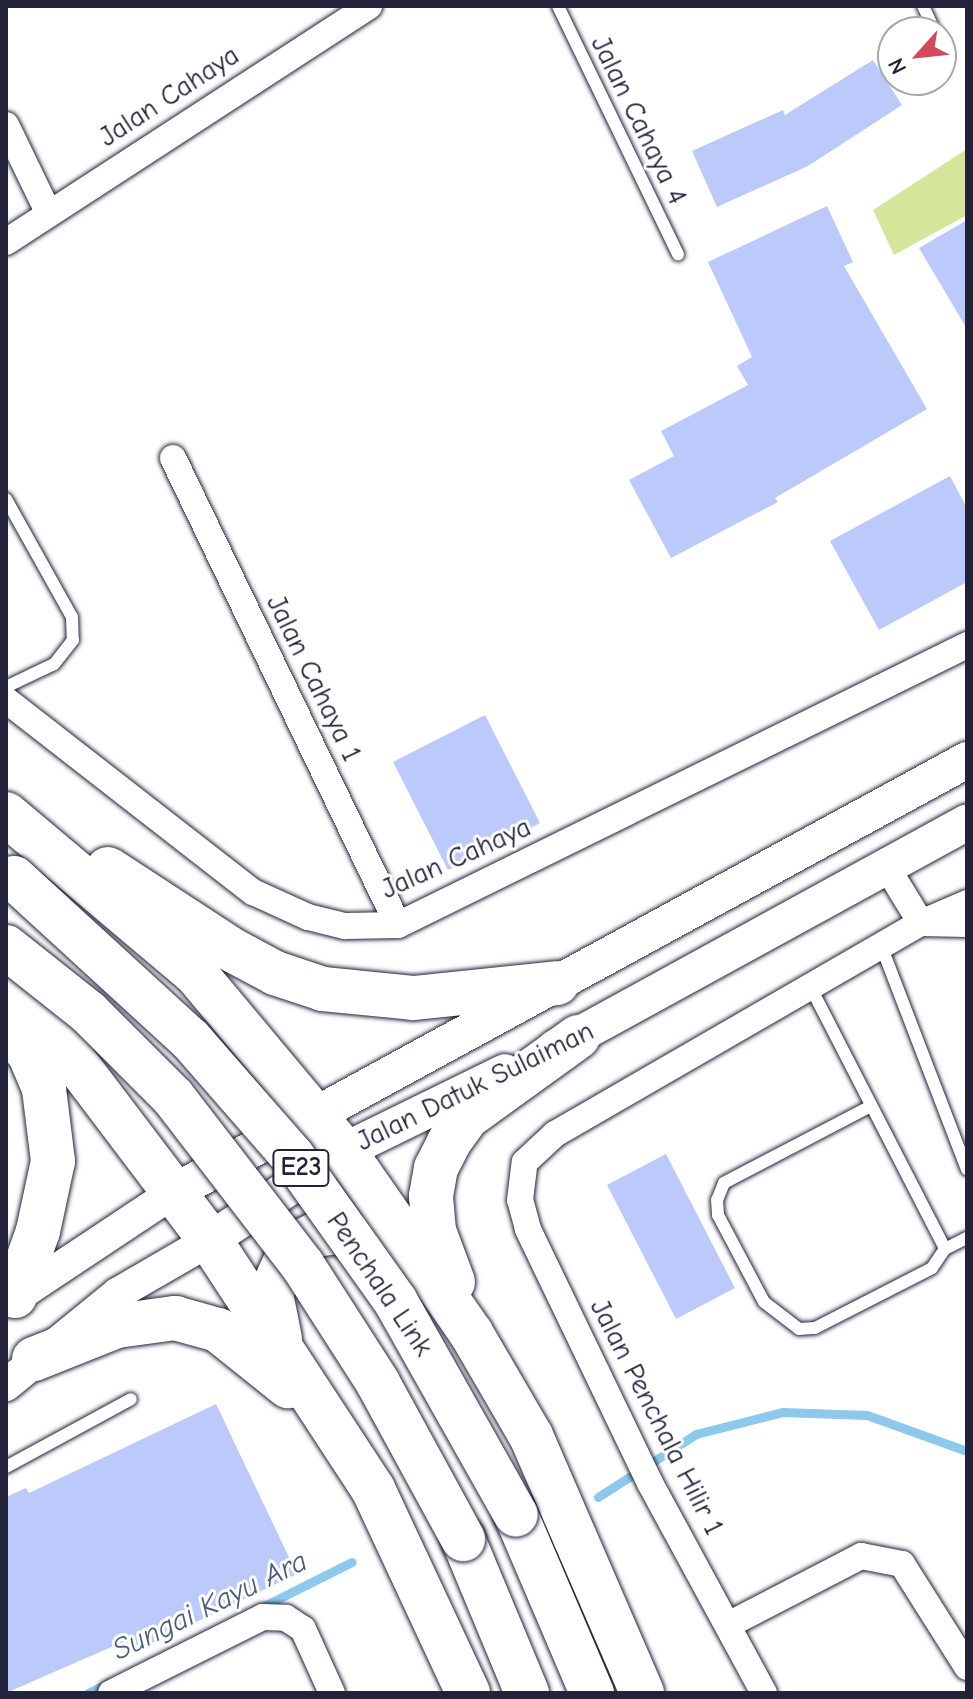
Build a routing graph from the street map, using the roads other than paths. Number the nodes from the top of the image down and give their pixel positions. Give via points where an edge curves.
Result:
1 (558, 6) edge
2 (361, 8) edge
3 (6, 125) edge
4 (48, 212) junction
5 (6, 242) edge
6 (678, 254) dead end
7 (173, 458) dead end
8 (6, 499) edge
9 (964, 653) edge
10 (6, 687) edge
11 (6, 700) edge
12 (967, 760) edge
13 (6, 801) edge
14 (6, 814) edge
15 (967, 822) edge
16 (888, 869) junction
17 (6, 872) edge
18 (967, 903) edge
19 (921, 923) junction
20 (967, 924) edge
21 (398, 925) junction
22 (6, 947) edge
23 (882, 948) junction
24 (196, 974) junction
25 (557, 983) junction
26 (811, 988) junction
27 (6, 991) edge
28 (6, 1027) edge
29 (578, 1037) junction
30 (70, 1055) junction
31 (871, 1106) junction
32 (314, 1116) junction
33 (344, 1151) junction
34 (967, 1169) edge
35 (174, 1192) junction
36 (967, 1238) edge
37 (210, 1240) junction
38 (945, 1249) junction
39 (431, 1276) junction
40 (10, 1301) edge
41 (471, 1333) junction
42 (283, 1353) junction
43 (20, 1372) edge
44 (131, 1399) dead end
45 (336, 1432) junction
46 (6, 1467) edge
47 (728, 1625) junction
48 (967, 1667) edge
49 (111, 1693) edge
50 (332, 1693) edge
51 (468, 1693) edge
52 (527, 1693) edge
53 (592, 1693) edge
54 (642, 1693) edge
55 (764, 1693) edge

1 - 6 lane, Jalan Cahaya 4
2 - 4 street, Jalan Cahaya
3 - 4 street
4 - 5 street, Jalan Cahaya
7 - 21 street, Jalan Cahaya 1
8 - 10 lane via 72,617 73,640 54,664
9 - 21 street, Jalan Cahaya
11 - 21 street, Jalan Cahaya via 253,892 308,917 345,926
12 - 25 main road, Jalan Datuk Sulaiman
13 - 25 highway via 234,951 275,973 323,989 413,998
14 - 24 highway
15 - 16 main road, Jalan Datuk Sulaiman
16 - 19 street
16 - 29 main road, Jalan Datuk Sulaiman
17 - 53 highway, Penchala Link / E23, bridge via 190,1039 293,1157 396,1302 516,1515
18 - 19 street
19 - 20 street
19 - 23 street
22 - 52 highway, Penchala Link / E23, bridge via 88,1012 173,1097 303,1266 378,1383 463,1539
23 - 26 street
23 - 34 lane
24 - 30 highway via 195,1048 178,1073 128,1092 106,1084
24 - 32 highway
25 - 32 main road, Jalan Datuk Sulaiman
26 - 31 lane
26 - 47 street, Jalan Penchala Hilir 1 via 555,1134 525,1162 520,1200 528,1229 650,1483
27 - 30 highway
28 - 40 highway via 29,1053 44,1089 53,1161 38,1231
29 - 33 main road, Jalan Datuk Sulaiman
29 - 41 highway via 467,1117 436,1168 431,1196 434,1231
30 - 35 highway
31 - 38 lane
31 - 38 lane via 724,1183 718,1215 764,1302 799,1329 815,1328 932,1268
32 - 33 highway
32 - 35 main road, Jalan Datuk Sulaiman
33 - 37 main road, Jalan Datuk Sulaiman
33 - 39 highway
35 - 37 highway
35 - 40 street, Jalan Datuk Sulaiman
36 - 38 lane
37 - 42 highway
37 - 43 street, Jalan Datuk Sulaiman via 117,1294
39 - 41 highway
39 - 42 highway via 367,1237 315,1235 292,1246 271,1293
41 - 54 highway via 531,1436
42 - 45 highway
43 - 45 highway via 117,1326 175,1318 229,1338 263,1362
44 - 46 lane
45 - 51 highway via 373,1489
47 - 48 street via 861,1556 902,1564
47 - 55 street, Jalan Penchala Hilir 1
49 - 50 street via 263,1617 286,1618 303,1629

